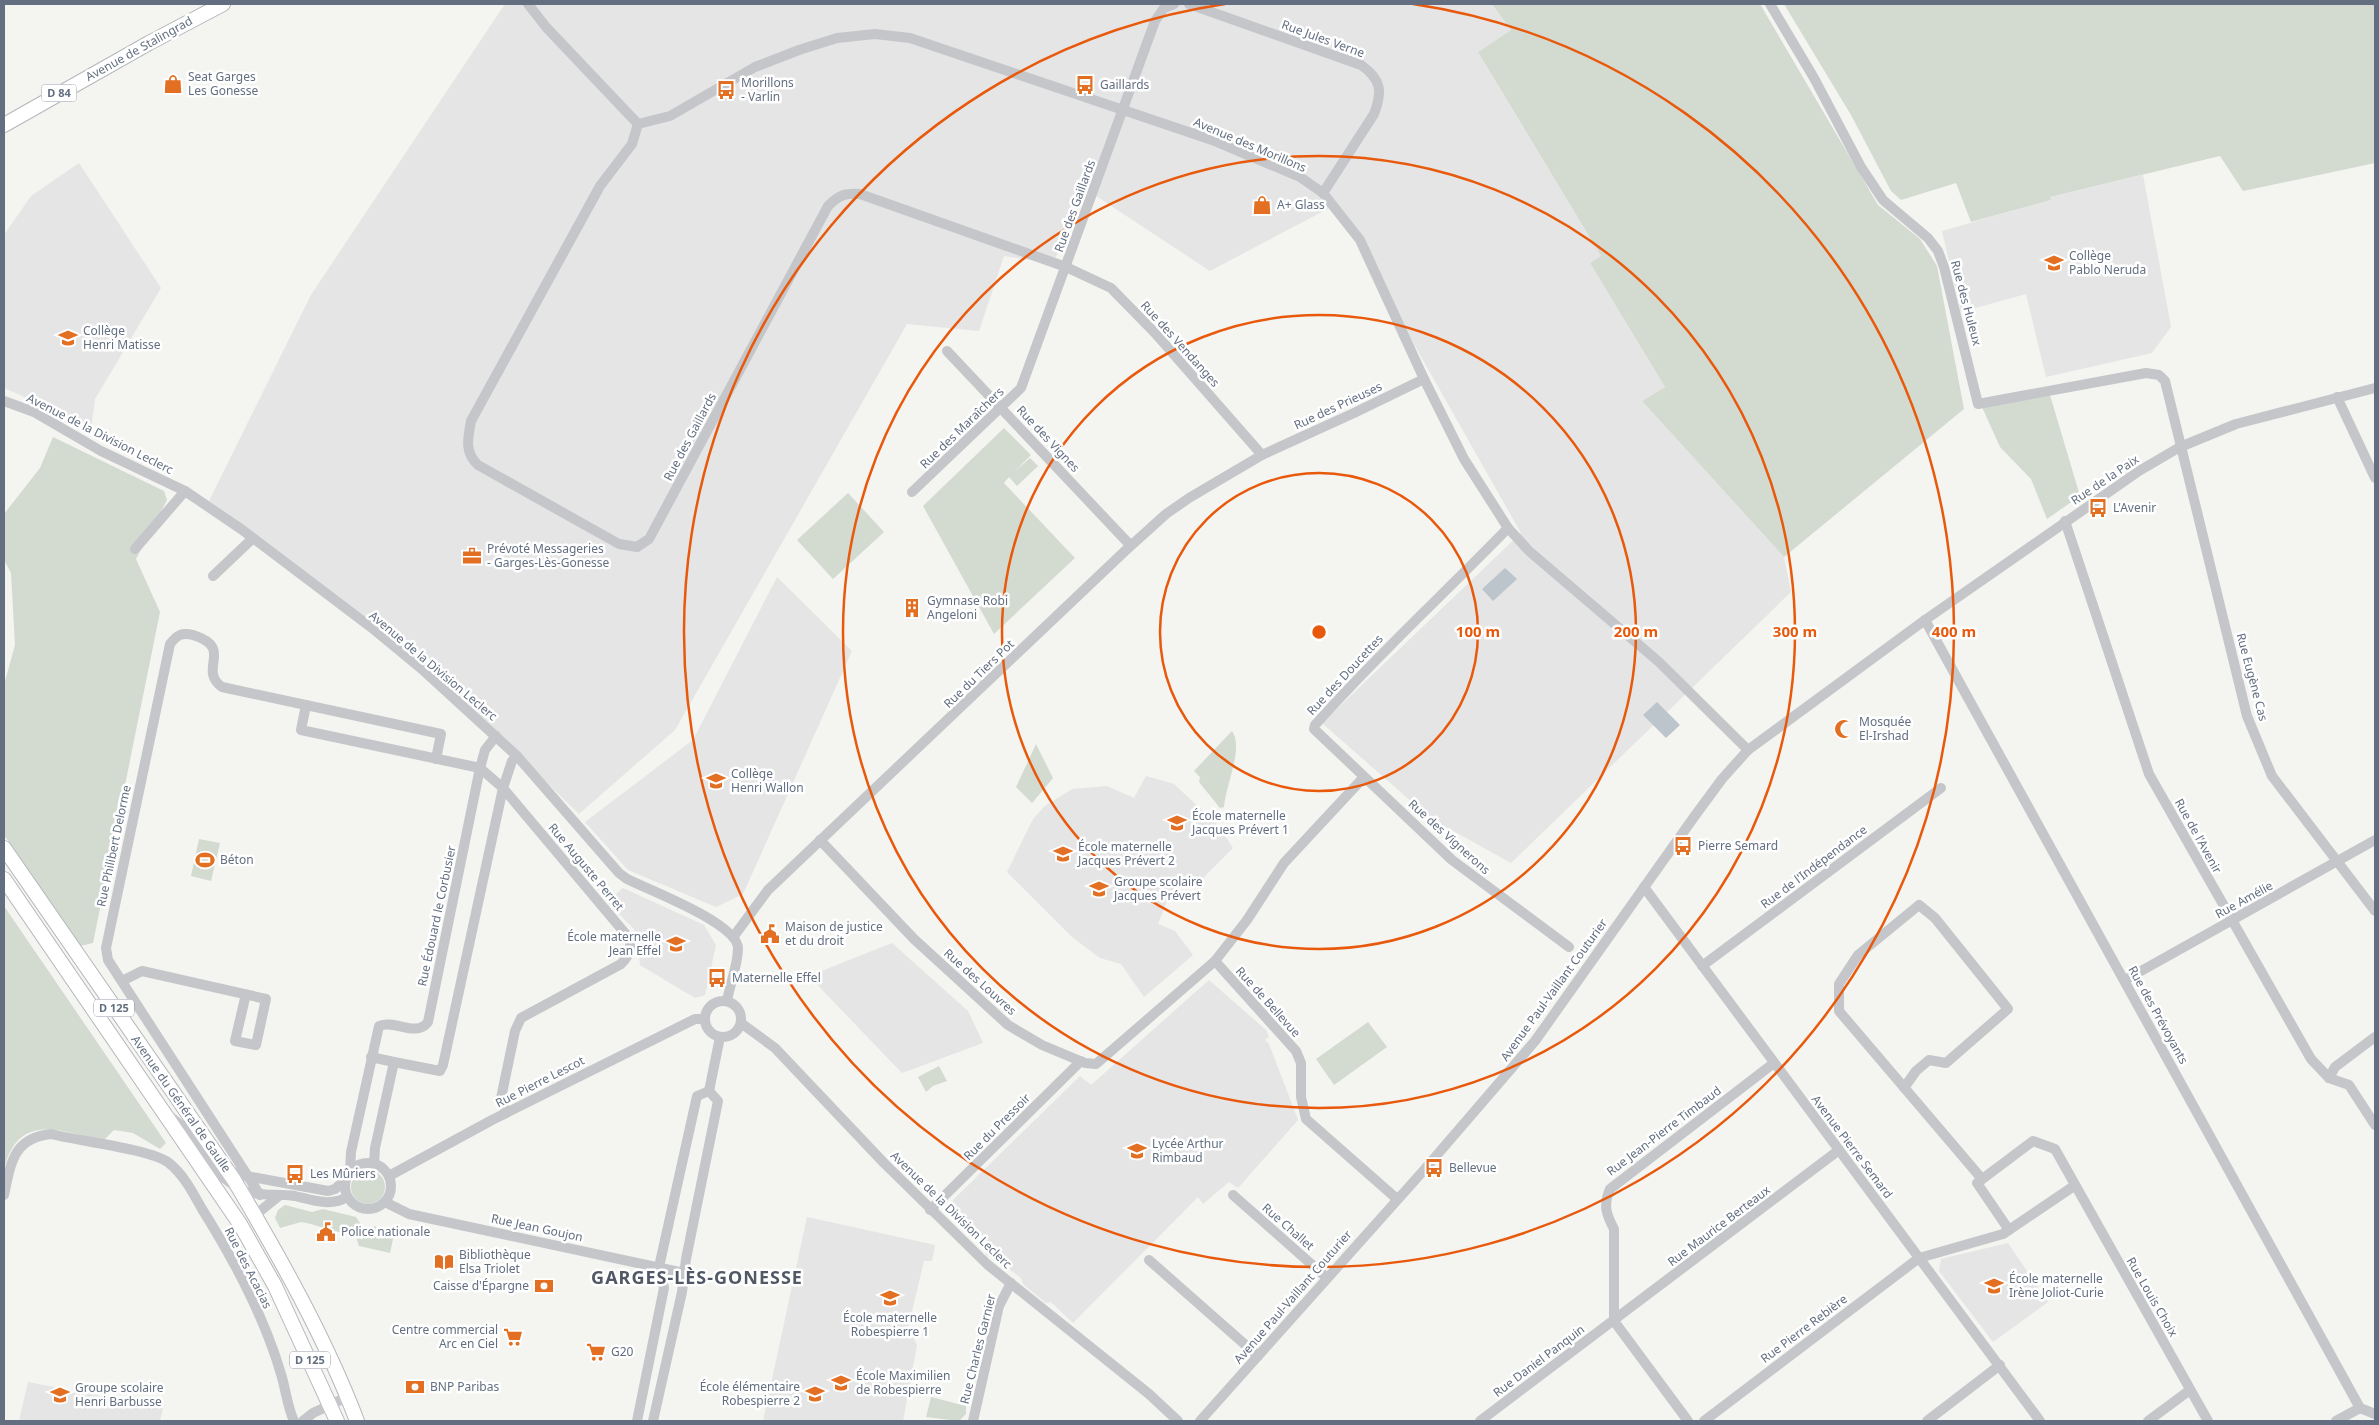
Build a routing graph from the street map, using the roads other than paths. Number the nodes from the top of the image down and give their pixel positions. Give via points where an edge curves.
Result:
1 (223, 4) edge
2 (528, 4) edge
3 (1174, 4) edge
4 (1189, 4) edge
5 (1770, 4) edge
6 (1123, 109) junction
7 (638, 124) junction
8 (4, 125) edge
9 (1323, 193) junction
10 (1066, 267) junction
11 (947, 351) dead end
12 (1424, 378) junction
13 (2375, 388) edge
14 (2337, 397) junction
15 (4, 401) edge
16 (1002, 408) junction
17 (2180, 447) junction
18 (1262, 455) junction
19 (2375, 478) edge
20 (185, 491) junction
21 (912, 492) dead end
22 (2065, 521) junction
23 (1508, 528) junction
24 (252, 539) junction
25 (1130, 545) junction
26 (135, 550) dead end
27 (212, 576) dead end
28 (1925, 620) junction
29 (1878, 654) joint
30 (306, 705) junction
31 (496, 736) junction
32 (1748, 750) junction
33 (517, 756) junction
34 (436, 758) junction
35 (480, 768) junction
36 (1364, 777) junction
37 (502, 788) junction
38 (1941, 788) dead end
39 (820, 840) junction
40 (2375, 840) edge
41 (4, 848) edge
42 (2337, 862) junction
43 (4, 879) edge
44 (1644, 887) junction
45 (2375, 911) edge
46 (2231, 922) junction
47 (734, 936) junction
48 (1569, 947) dead end
49 (1215, 961) junction
50 (1702, 966) junction
51 (2125, 980) junction
52 (122, 981) junction
53 (246, 994) junction
54 (727, 1001) junction
55 (705, 1019) junction
56 (742, 1023) junction
57 (720, 1037) junction
58 (2375, 1037) edge
59 (371, 1057) junction
60 (1081, 1061) junction
61 (394, 1062) junction
62 (1774, 1063) junction
63 (2329, 1078) junction
64 (1904, 1088) junction
65 (709, 1091) junction
66 (506, 1113) junction
67 (166, 1114) junction
68 (2375, 1125) edge
69 (1839, 1150) junction
70 (374, 1164) junction
71 (348, 1175) junction
72 (389, 1176) junction
73 (1982, 1179) junction
74 (239, 1181) junction
75 (2074, 1186) junction
76 (282, 1194) junction
77 (1233, 1194) dead end
78 (260, 1195) junction
79 (4, 1196) edge
80 (347, 1197) junction
81 (1397, 1199) junction
82 (385, 1202) junction
83 (930, 1210) junction
84 (231, 1211) junction
85 (255, 1215) junction
86 (2009, 1230) junction
87 (1919, 1258) junction
88 (1149, 1260) dead end
89 (659, 1267) junction
90 (684, 1273) junction
91 (1327, 1278) junction
92 (1011, 1283) junction
93 (1614, 1321) junction
94 (1258, 1356) junction
95 (2000, 1365) junction
96 (2190, 1390) junction
97 (347, 1396) junction
98 (2360, 1408) junction
99 (2375, 1414) edge
100 (337, 1417) edge
101 (356, 1418) edge
102 (294, 1421) edge
103 (303, 1421) edge
104 (637, 1421) edge
105 (653, 1421) edge
106 (973, 1421) edge
107 (1178, 1421) edge
108 (1200, 1421) edge
109 (1480, 1421) edge
110 (1688, 1421) edge
111 (1704, 1421) edge
112 (1926, 1421) edge
113 (2040, 1421) edge
114 (2148, 1421) edge
115 (2208, 1421) edge
116 (2336, 1421) edge

1 - 8 main road, Avenue de Stalingrad / D 84
2 - 7 street
3 - 6 street via 1164,8 1155,21
4 - 9 street, Rue Jules Verne via 1361,65 1374,74 1380,99 1374,114
5 - 17 street, Rue des Huleux via 1861,167 1883,200 1928,238 1938,251 1978,404 2146,373 2159,375 2165,381
6 - 7 street, Avenue des Morillons via 910,38 875,34 837,38 799,50 755,67 670,116
6 - 9 street, Avenue des Morillons via 1212,140 1300,177
6 - 10 street, Rue des Gaillards
7 - 10 street, Rue des Gaillards via 632,144 600,186 471,421 467,448 470,458 478,465 619,544 637,547 649,539 828,206 837,197 847,193 860,194
9 - 12 street, Avenue des Morillons via 1360,240
10 - 16 street, Rue des Maraîchers via 1022,388
10 - 18 street, Rue des Vendanges via 1111,288 1156,332
11 - 16 street, Rue des Vignes
12 - 18 street, Rue des Prieuses
12 - 23 street, Avenue des Morillons via 1464,459
13 - 14 street, Rue de la Paix
14 - 17 street, Rue de la Paix via 2236,424
14 - 19 street
15 - 20 street, Avenue de la Division Leclerc via 34,412 101,451
16 - 21 street, Rue des Maraîchers
16 - 25 street, Rue des Vignes
17 - 22 street, Rue de la Paix
17 - 42 street, Rue Eugène Cas via 2247,716 2272,776
18 - 25 street, Rue du Tiers Pot via 1189,498
20 - 24 street, Avenue de la Division Leclerc
20 - 26 street
22 - 28 street, Rue de la Paix
22 - 46 street, Rue de l'Avenir via 2149,774
23 - 32 street, Avenue des Morillons via 1529,551 1659,662
23 - 36 street, Rue des Doucettes via 1354,681 1315,725 1314,729
24 - 27 street
24 - 31 street, Avenue de la Division Leclerc via 372,628
25 - 39 street, Rue du Tiers Pot
28 - 29 street, Rue de la Paix
28 - 51 street, Rue des Prévoyants
29 - 32 street, Avenue Paul-Vaillant Couturier
30 - 34 street, Rue Philibert Delorme via 441,734
30 - 34 street via 301,730
30 - 52 street, Rue Philibert Delorme via 222,687 214,682 215,654 207,640 186,633 176,635 170,644 106,948 108,960
31 - 33 street, Avenue de la Division Leclerc
31 - 35 street, Rue Édouard le Corbusier via 485,750
32 - 44 street, Avenue Paul-Vaillant Couturier via 1722,779
33 - 37 street
33 - 47 street, Avenue de la Division Leclerc via 619,873 709,917
34 - 35 street
35 - 37 street
35 - 59 street, Rue Édouard le Corbusier via 428,1022 418,1030 385,1024 379,1026
36 - 48 street, Rue des Vignerons via 1452,860
36 - 49 street via 1284,863 1247,920
37 - 61 street via 444,1065 440,1071
37 - 66 street, Rue Auguste Perret via 629,938 631,946 621,964 521,1018 515,1031 500,1098
38 - 50 street, Rue de l'Indépendance
39 - 47 street, Rue du Tiers Pot via 768,890
39 - 60 street, Rue des Louvres via 914,939 1008,1025 1042,1045
40 - 42 street, Rue Amélie
41 - 74 main road, Avenue du Général de Gaulle / D 125 via 225,1168
42 - 45 street, Rue Eugène Cas
42 - 46 street, Rue Amélie
43 - 67 main road, Avenue du Général de Gaulle / D 125
44 - 50 street, Avenue Pierre Semard
44 - 81 street, Avenue Paul-Vaillant Couturier via 1535,1041
46 - 51 street, Rue Amélie
46 - 63 street, Rue de l'Avenir via 2311,1059
47 - 54 street via 738,948
49 - 60 street via 1096,1064
49 - 81 street, Rue de Bellevue via 1296,1051 1301,1063 1302,1108 1306,1119
50 - 62 street, Avenue Pierre Semard
51 - 98 street, Rue des Prévoyants
52 - 53 street via 142,971
52 - 74 street, Rue Philibert Delorme
53 - 53 street via 266,999 256,1046 235,1041
54 - 55 street via 712,1005
54 - 56 street via 740,1012
55 - 57 street via 709,1031
55 - 66 street, Rue Pierre Lescot via 695,1019
56 - 57 street via 736,1033
56 - 83 street, Avenue de la Division Leclerc via 775,1048
57 - 65 street
58 - 63 street via 2335,1067
59 - 61 street
59 - 71 street, Rue Édouard le Corbusier
60 - 83 street, Rue du Pressoir
61 - 70 street
62 - 69 street, Avenue Pierre Semard
62 - 93 street, Rue Jean-Pierre Timbaud via 1610,1189 1604,1202 1614,1229
63 - 68 street, Rue de l'Avenir via 2349,1085
64 - 64 street via 1839,1011 1839,984 1858,955 1919,905 1936,918 2008,1010 1946,1062 1929,1060
64 - 73 street
65 - 89 street via 697,1096
65 - 90 street via 718,1101
66 - 72 street, Rue Pierre Lescot
67 - 74 street, Avenue du Général de Gaulle via 184,1126 206,1160
67 - 84 main road, Avenue du Général de Gaulle / D 125
69 - 87 street, Avenue Pierre Semard
69 - 93 street, Rue Maurice Berteaux
70 - 71 street via 358,1165
70 - 72 street
71 - 74 street via 335,1189 328,1191
71 - 80 street via 344,1188
72 - 82 street via 390,1194
73 - 75 street, Rue Louis Choix via 2033,1141 2055,1149
73 - 86 street via 1977,1182
74 - 78 street, Avenue du Général de Gaulle
74 - 78 street, Rue Philibert Delorme
74 - 84 street via 228,1197
74 - 85 main road, Avenue du Général de Gaulle / D 125
75 - 86 street
75 - 96 street, Rue Louis Choix
76 - 78 street
76 - 80 street via 334,1203
76 - 85 street
77 - 91 street, Rue Challet
79 - 102 street, Rue des Acacias via 14,1156 23,1143 37,1136 51,1134 142,1153 168,1163 183,1177 230,1254 266,1334
80 - 82 street via 360,1209 369,1210
81 - 91 street, Avenue Paul-Vaillant Couturier
82 - 89 street, Rue Jean Goujon via 409,1214
83 - 92 street, Avenue de la Division Leclerc
84 - 100 main road, Avenue du Général de Gaulle / D 125 via 275,1286
85 - 97 main road, Avenue du Général de Gaulle / D 125 via 298,1291
86 - 87 street
87 - 95 street, Avenue Pierre Semard
87 - 111 street, Rue Pierre Rebière
88 - 94 street
89 - 90 street, Rue Jean Goujon
89 - 104 street via 664,1288
90 - 105 street
91 - 94 street, Avenue Paul-Vaillant Couturier
92 - 106 street, Rue Charles Garnier via 1000,1306
92 - 107 street, Avenue de la Division Leclerc
93 - 109 street, Rue Daniel Panquin
93 - 110 street
94 - 108 street, Avenue Paul-Vaillant Couturier
95 - 112 street
95 - 113 street, Avenue Pierre Semard
96 - 114 street
96 - 115 street, Rue Louis Choix
97 - 100 street
97 - 101 main road, Avenue du Général de Gaulle / D 125
98 - 99 street
98 - 116 street
100 - 101 street
100 - 103 street via 316,1412

